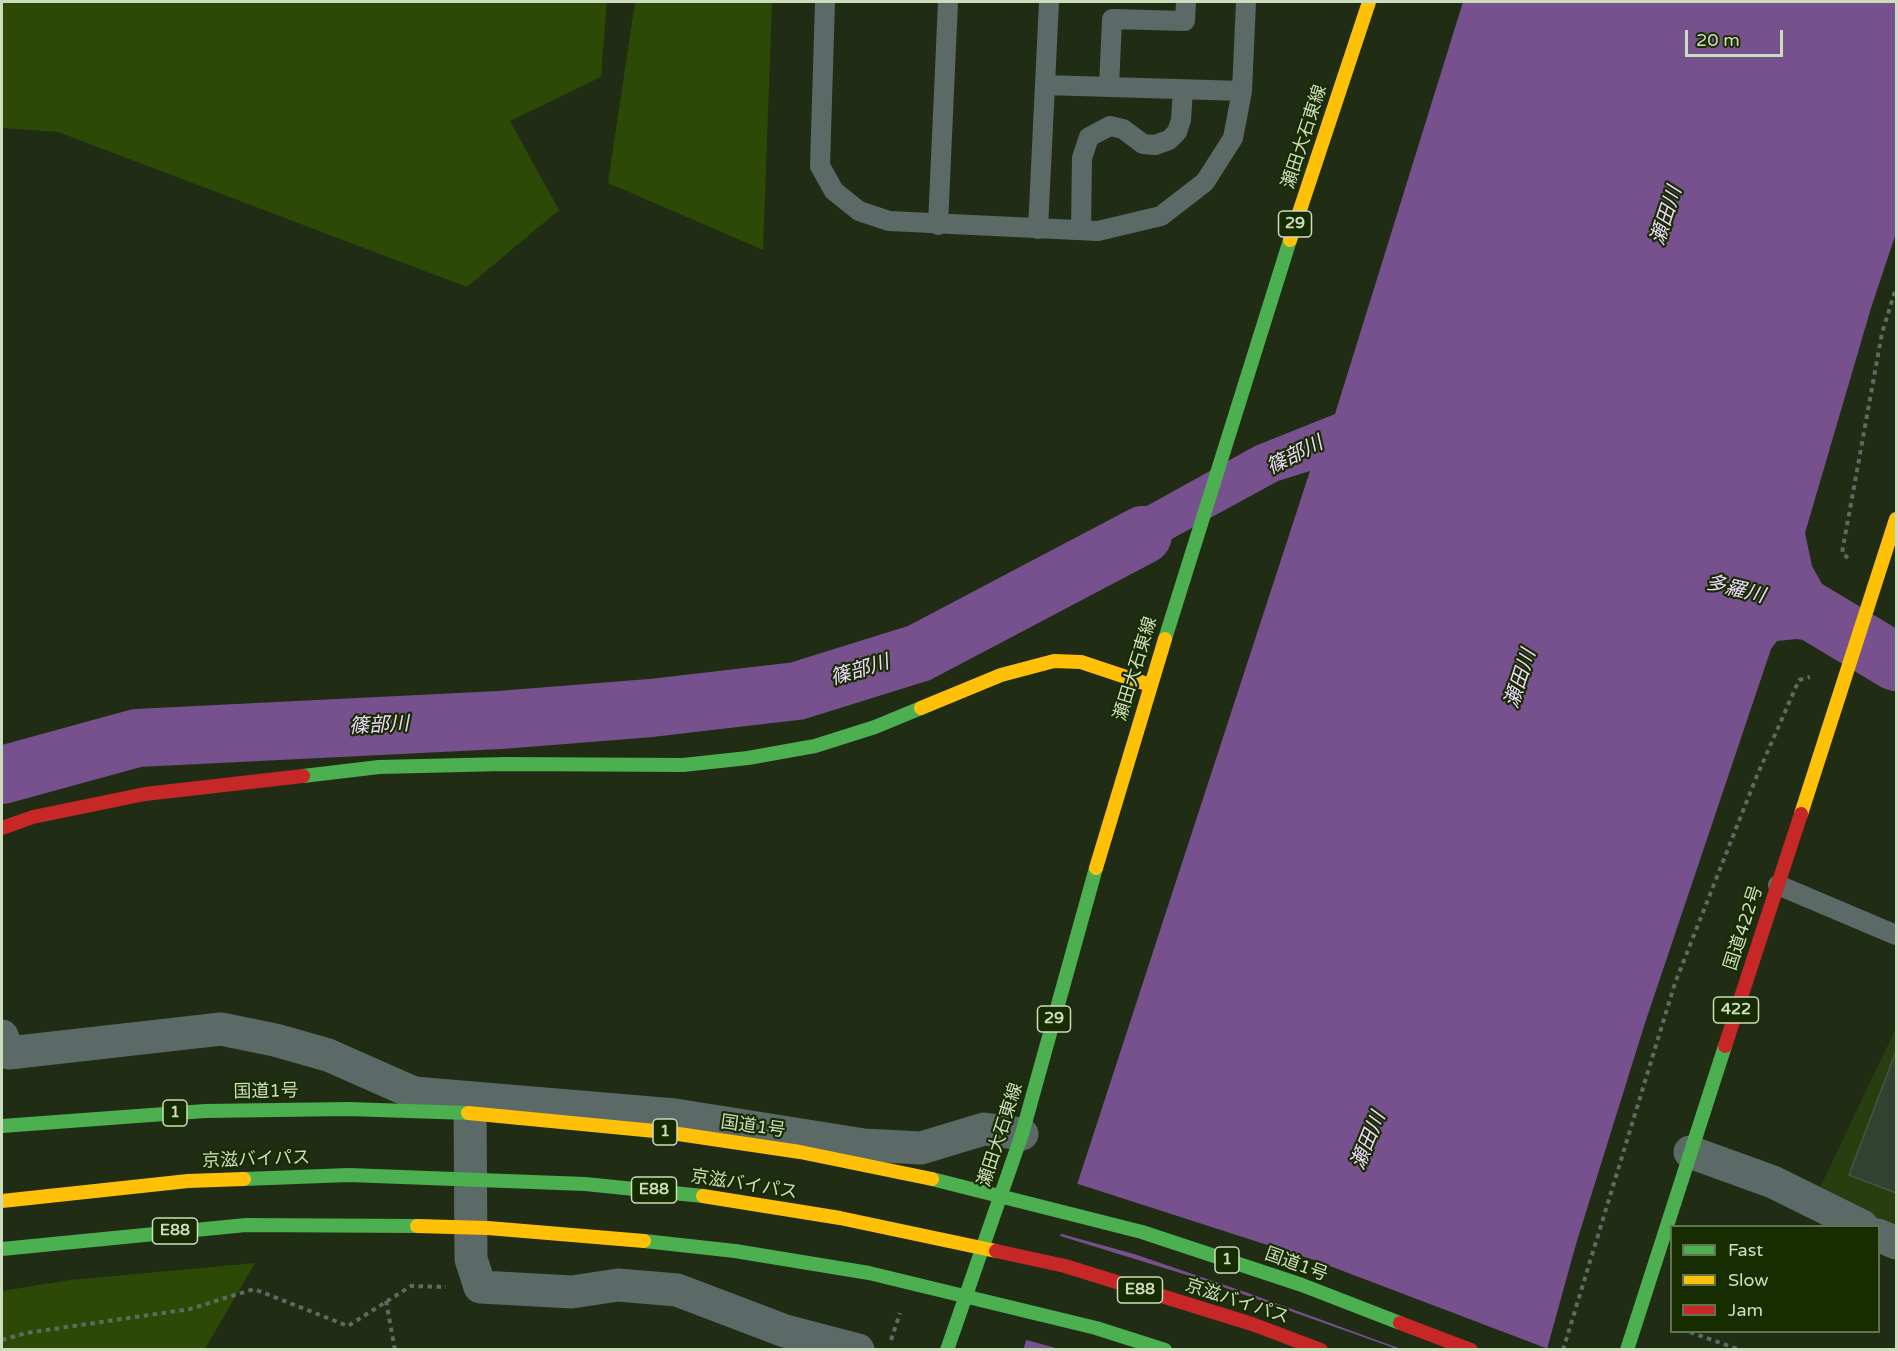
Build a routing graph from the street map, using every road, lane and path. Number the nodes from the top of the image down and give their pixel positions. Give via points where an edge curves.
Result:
1 (825, 2) edge
2 (948, 2) edge
3 (1049, 2) edge
4 (1186, 2) edge
5 (1246, 2) edge
6 (1369, 2) edge
7 (1045, 85) junction
8 (1109, 87) junction
9 (1183, 90) junction
10 (1242, 91) junction
11 (938, 225) junction
12 (1038, 229) junction
13 (1081, 230) junction
14 (1896, 288) edge
15 (1896, 519) edge
16 (1850, 561) dead end
17 (1890, 561) edge
18 (1814, 675) dead end
19 (1150, 685) junction
20 (2, 828) edge
21 (1778, 885) junction
22 (1896, 935) edge
23 (2, 1036) edge
24 (470, 1099) junction
25 (2, 1126) edge
26 (1022, 1134) junction
27 (1690, 1152) junction
28 (2, 1201) edge
29 (1858, 1225) edge
30 (1880, 1236) edge
31 (1896, 1244) edge
32 (2, 1249) edge
33 (436, 1287) dead end
34 (386, 1301) junction
35 (1693, 1333) edge
36 (2, 1340) edge
37 (1739, 1349) edge
38 (395, 1350) edge
39 (858, 1350) edge
40 (947, 1350) edge
41 (1164, 1350) edge
42 (1321, 1350) edge
43 (1471, 1350) edge
44 (1563, 1350) edge
45 (1627, 1350) edge

1 - 11 lane via 820,166 834,191 859,211 890,221
2 - 11 lane
3 - 7 lane
4 - 8 lane via 1185,21 1112,19
5 - 10 lane
6 - 19 main road, 瀬田大石東線 / 29
7 - 8 lane
7 - 12 lane
8 - 9 lane
9 - 10 lane
9 - 13 lane via 1181,120 1169,140 1143,144 1123,129 1110,126 1089,137 1082,158
10 - 13 lane via 1233,138 1205,182 1161,216 1098,231
11 - 12 lane
12 - 13 lane
14 - 16 path via 1882,333 1842,553
15 - 17 main road, 国道422号 / 422
17 - 21 main road, 国道422号 / 422 via 1868,609
18 - 44 path via 1799,680 1794,691 1738,819 1675,983
19 - 20 main road via 1081,662 1054,661 1001,675 875,727 815,746 748,758 683,765 379,767 145,794 53,812
19 - 26 main road, 瀬田大石東線 / 29
21 - 22 lane
21 - 27 main road, 国道422号 / 422
23 - 24 street via 9,1053 221,1029 328,1055 414,1093
24 - 26 street via 675,1115 864,1145 921,1148 984,1129
24 - 39 street via 471,1259 480,1287 572,1292 618,1285 677,1290 785,1331
25 - 43 main road, 国道1号 / 1 via 205,1111 348,1109 466,1113 665,1132 800,1152 978,1188 1142,1232 1302,1286
26 - 40 main road, 瀬田大石東線 / 29
27 - 29 street via 1773,1182
27 - 45 main road, 国道422号 / 422
28 - 42 main road, 京滋バイパス / E88 via 188,1181 349,1175 585,1184 686,1193 840,1218 1065,1266 1252,1324
30 - 31 street
32 - 41 main road, E88 via 246,1226 349,1224 618,1238 735,1251 869,1273 1096,1328
33 - 34 path via 411,1286
34 - 36 path via 348,1326 254,1289 190,1309 26,1333
34 - 38 path
35 - 37 path

